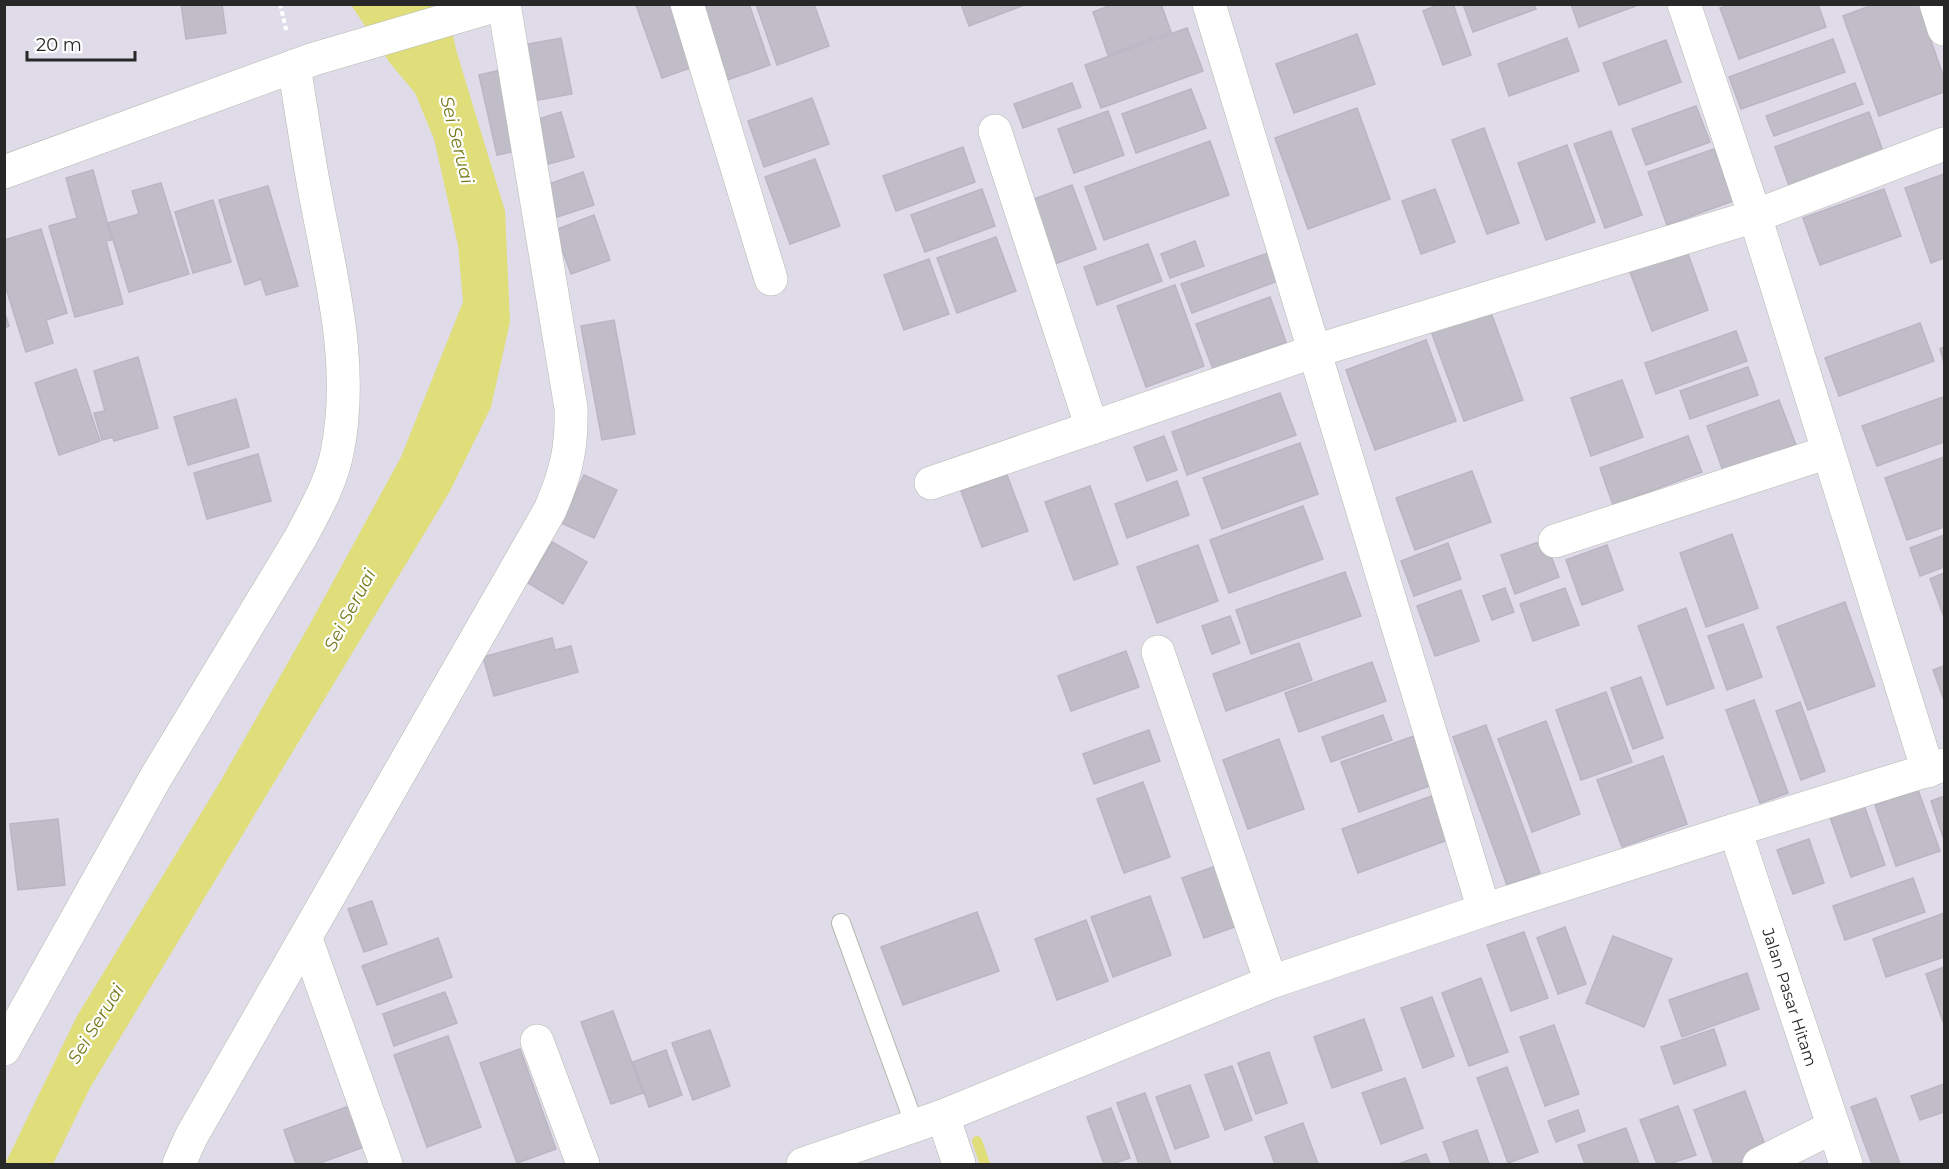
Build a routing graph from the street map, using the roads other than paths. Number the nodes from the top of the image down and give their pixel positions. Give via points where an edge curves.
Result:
1 (687, 4) edge
2 (1209, 4) edge
3 (1684, 4) edge
4 (1936, 4) edge
5 (494, 7) edge
6 (1944, 29) edge
7 (304, 62) junction
8 (995, 131) dead end
9 (1944, 144) edge
10 (4, 172) edge
11 (1755, 216) junction
12 (771, 279) dead end
13 (1315, 351) junction
14 (1092, 428) junction
15 (1828, 452) junction
16 (931, 483) dead end
17 (1555, 542) dead end
18 (1158, 652) dead end
19 (1936, 768) edge
20 (1735, 830) junction
21 (1484, 910) junction
22 (841, 923) dead end
23 (306, 939) junction
24 (1271, 982) junction
25 (537, 1041) dead end
26 (4, 1049) edge
27 (929, 1121) junction
28 (1833, 1127) junction
29 (179, 1164) edge
30 (386, 1164) edge
31 (583, 1164) edge
32 (803, 1164) edge
33 (959, 1164) edge
34 (1759, 1164) edge
35 (1846, 1164) edge

1 - 12 street
2 - 13 street
3 - 11 street
4 - 6 street
5 - 7 street
5 - 23 street via 564,365 570,408 569,455 550,510
7 - 10 street
7 - 26 street via 315,192 339,313 344,369 337,454 301,537 156,777
8 - 14 street
9 - 11 street
11 - 13 street
11 - 15 street
13 - 14 street
13 - 21 street
14 - 16 street
15 - 17 street
15 - 19 street
18 - 24 street
19 - 20 street
20 - 21 street
20 - 28 street, Jalan Pasar Hitam
21 - 24 street
22 - 27 lane
23 - 29 street
23 - 30 street
24 - 27 street
25 - 31 street
27 - 32 street
27 - 33 street
28 - 34 street
28 - 35 street, Jalan Pasar Hitam

